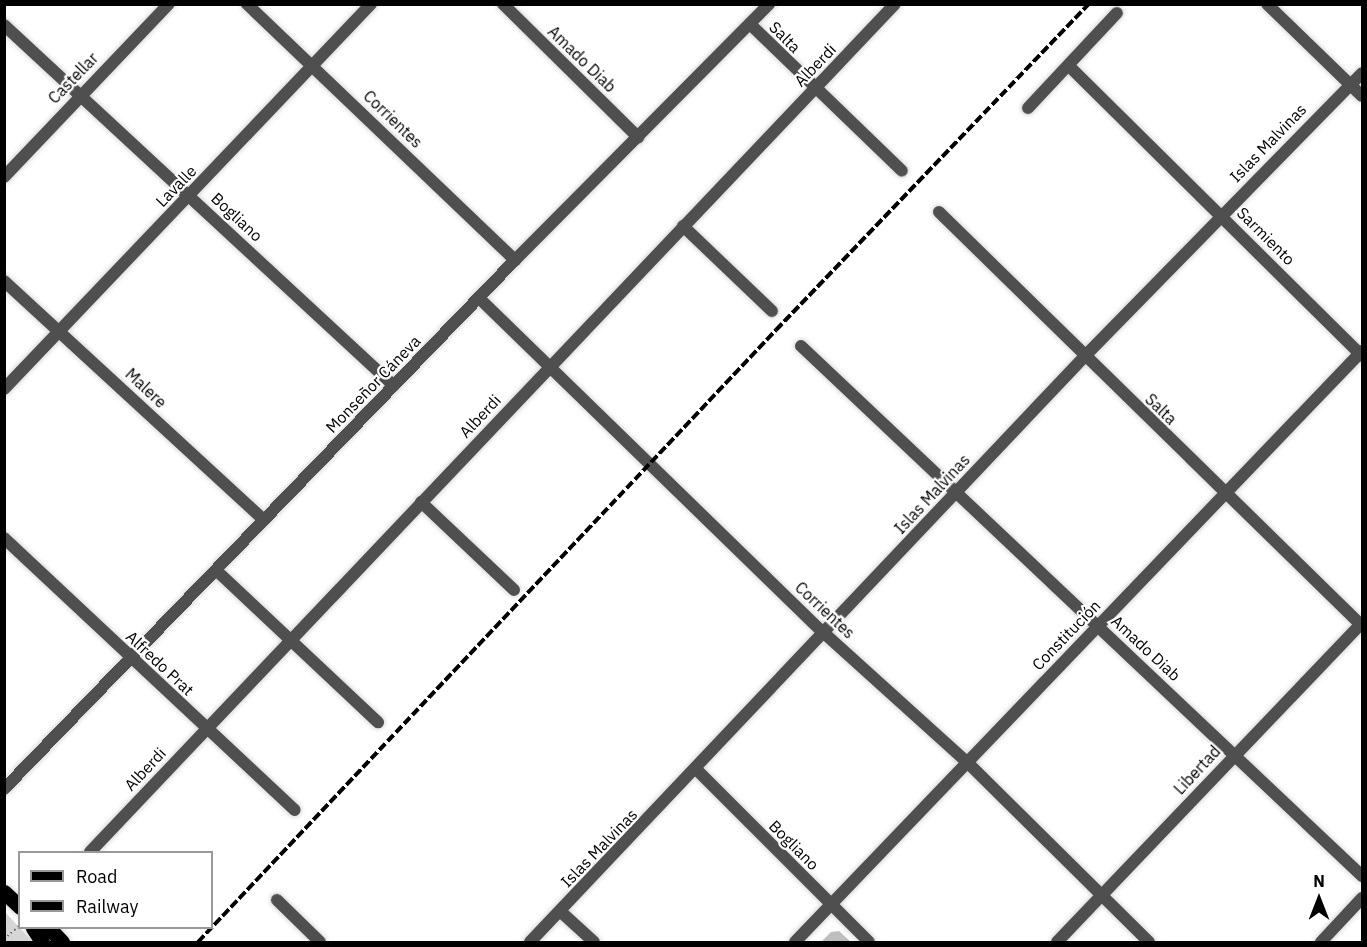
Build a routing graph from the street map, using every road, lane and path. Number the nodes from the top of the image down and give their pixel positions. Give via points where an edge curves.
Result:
1 (169, 4) edge
2 (247, 4) edge
3 (370, 4) edge
4 (502, 4) edge
5 (769, 4) edge
6 (895, 4) edge
7 (1267, 4) edge
8 (1118, 13) dead end
9 (750, 24) junction
10 (4, 25) edge
11 (313, 66) junction
12 (1068, 66) junction
13 (1362, 73) edge
14 (1349, 83) junction
15 (814, 90) junction
16 (80, 94) junction
17 (1362, 96) edge
18 (1028, 108) dead end
19 (638, 137) junction
20 (902, 171) dead end
21 (4, 177) edge
22 (190, 195) junction
23 (939, 212) dead end
24 (1221, 214) junction
25 (683, 226) junction
26 (515, 260) junction
27 (4, 281) edge
28 (480, 299) junction
29 (772, 311) dead end
30 (59, 331) junction
31 (801, 346) dead end
32 (1362, 354) edge
33 (1084, 357) junction
34 (550, 366) junction
35 (394, 386) junction
36 (4, 389) edge
37 (955, 494) junction
38 (1225, 495) junction
39 (421, 502) junction
40 (264, 520) junction
41 (4, 538) edge
42 (217, 572) junction
43 (514, 590) dead end
44 (1362, 624) edge
45 (1098, 625) junction
46 (824, 633) junction
47 (290, 641) junction
48 (132, 660) junction
49 (378, 722) dead end
50 (206, 728) junction
51 (1234, 754) junction
52 (967, 762) junction
53 (697, 770) junction
54 (4, 789) edge
55 (295, 810) dead end
56 (91, 851) edge
57 (1362, 876) edge
58 (4, 892) edge
59 (1101, 896) junction
60 (1362, 898) edge
61 (277, 900) dead end
62 (831, 904) junction
63 (18, 905) edge
64 (560, 911) junction
65 (18, 927) edge
66 (34, 929) edge
67 (51, 929) edge
68 (4, 939) edge
69 (42, 942) edge
70 (62, 942) edge
71 (320, 942) edge
72 (530, 942) edge
73 (594, 942) edge
74 (795, 942) edge
75 (869, 942) edge
76 (1057, 942) edge
77 (1149, 942) edge
78 (1321, 942) edge

1 - 16 street, Castellar
2 - 11 street, Corrientes
3 - 11 street, Lavalle
4 - 19 street, Amado Diab
5 - 9 street, Monseñor Cáneva
6 - 15 street, Alberdi
7 - 14 street
8 - 12 street
9 - 15 street, Salta
9 - 19 street, Monseñor Cáneva
10 - 16 street, Bogliano
11 - 22 street, Lavalle
11 - 26 street, Corrientes
12 - 18 street
12 - 24 street, Sarmiento
13 - 14 street, Islas Malvinas
14 - 17 street
14 - 24 street, Islas Malvinas
15 - 20 street, Salta
15 - 25 street, Alberdi
16 - 21 street, Castellar
16 - 22 street, Bogliano
19 - 26 street, Monseñor Cáneva
22 - 30 street, Lavalle
22 - 35 street, Bogliano
23 - 33 street, Salta
24 - 32 street, Sarmiento
24 - 33 street, Islas Malvinas
25 - 29 street
25 - 34 street, Alberdi
26 - 28 street, Monseñor Cáneva
27 - 30 street, Malere
28 - 34 street, Corrientes
28 - 35 street, Monseñor Cáneva
30 - 36 street, Lavalle
30 - 40 street, Malere
31 - 37 street, Amado Diab
32 - 38 street, Constitución
33 - 37 street, Islas Malvinas
33 - 38 street, Salta
34 - 39 street, Alberdi
34 - 46 street, Corrientes
35 - 40 street, Monseñor Cáneva
37 - 45 street, Amado Diab
37 - 46 street, Islas Malvinas
38 - 44 street, Salta
38 - 45 street, Constitución
39 - 43 street
39 - 47 street, Alberdi
40 - 42 street, Monseñor Cáneva
41 - 48 street, Alfredo Prat
42 - 47 street
42 - 48 street, Monseñor Cáneva
44 - 51 street, Libertad
45 - 51 street, Amado Diab
45 - 52 street, Constitución
46 - 52 street, Corrientes
46 - 53 street, Islas Malvinas
47 - 49 street
47 - 50 street, Alberdi
48 - 50 street, Alfredo Prat
48 - 54 street, Monseñor Cáneva
50 - 55 street, Alfredo Prat
50 - 56 street, Alberdi
51 - 57 street, Amado Diab
51 - 59 street, Libertad
52 - 59 street, Corrientes
52 - 62 street, Constitución
53 - 62 street, Bogliano
53 - 64 street, Islas Malvinas
58 - 63 main road
59 - 76 street, Libertad
59 - 77 street, Corrientes
60 - 78 street
61 - 71 street
62 - 74 street, Constitución
62 - 75 street, Bogliano
64 - 72 street, Islas Malvinas
64 - 73 street
65 - 68 path
66 - 69 main road
67 - 70 main road

